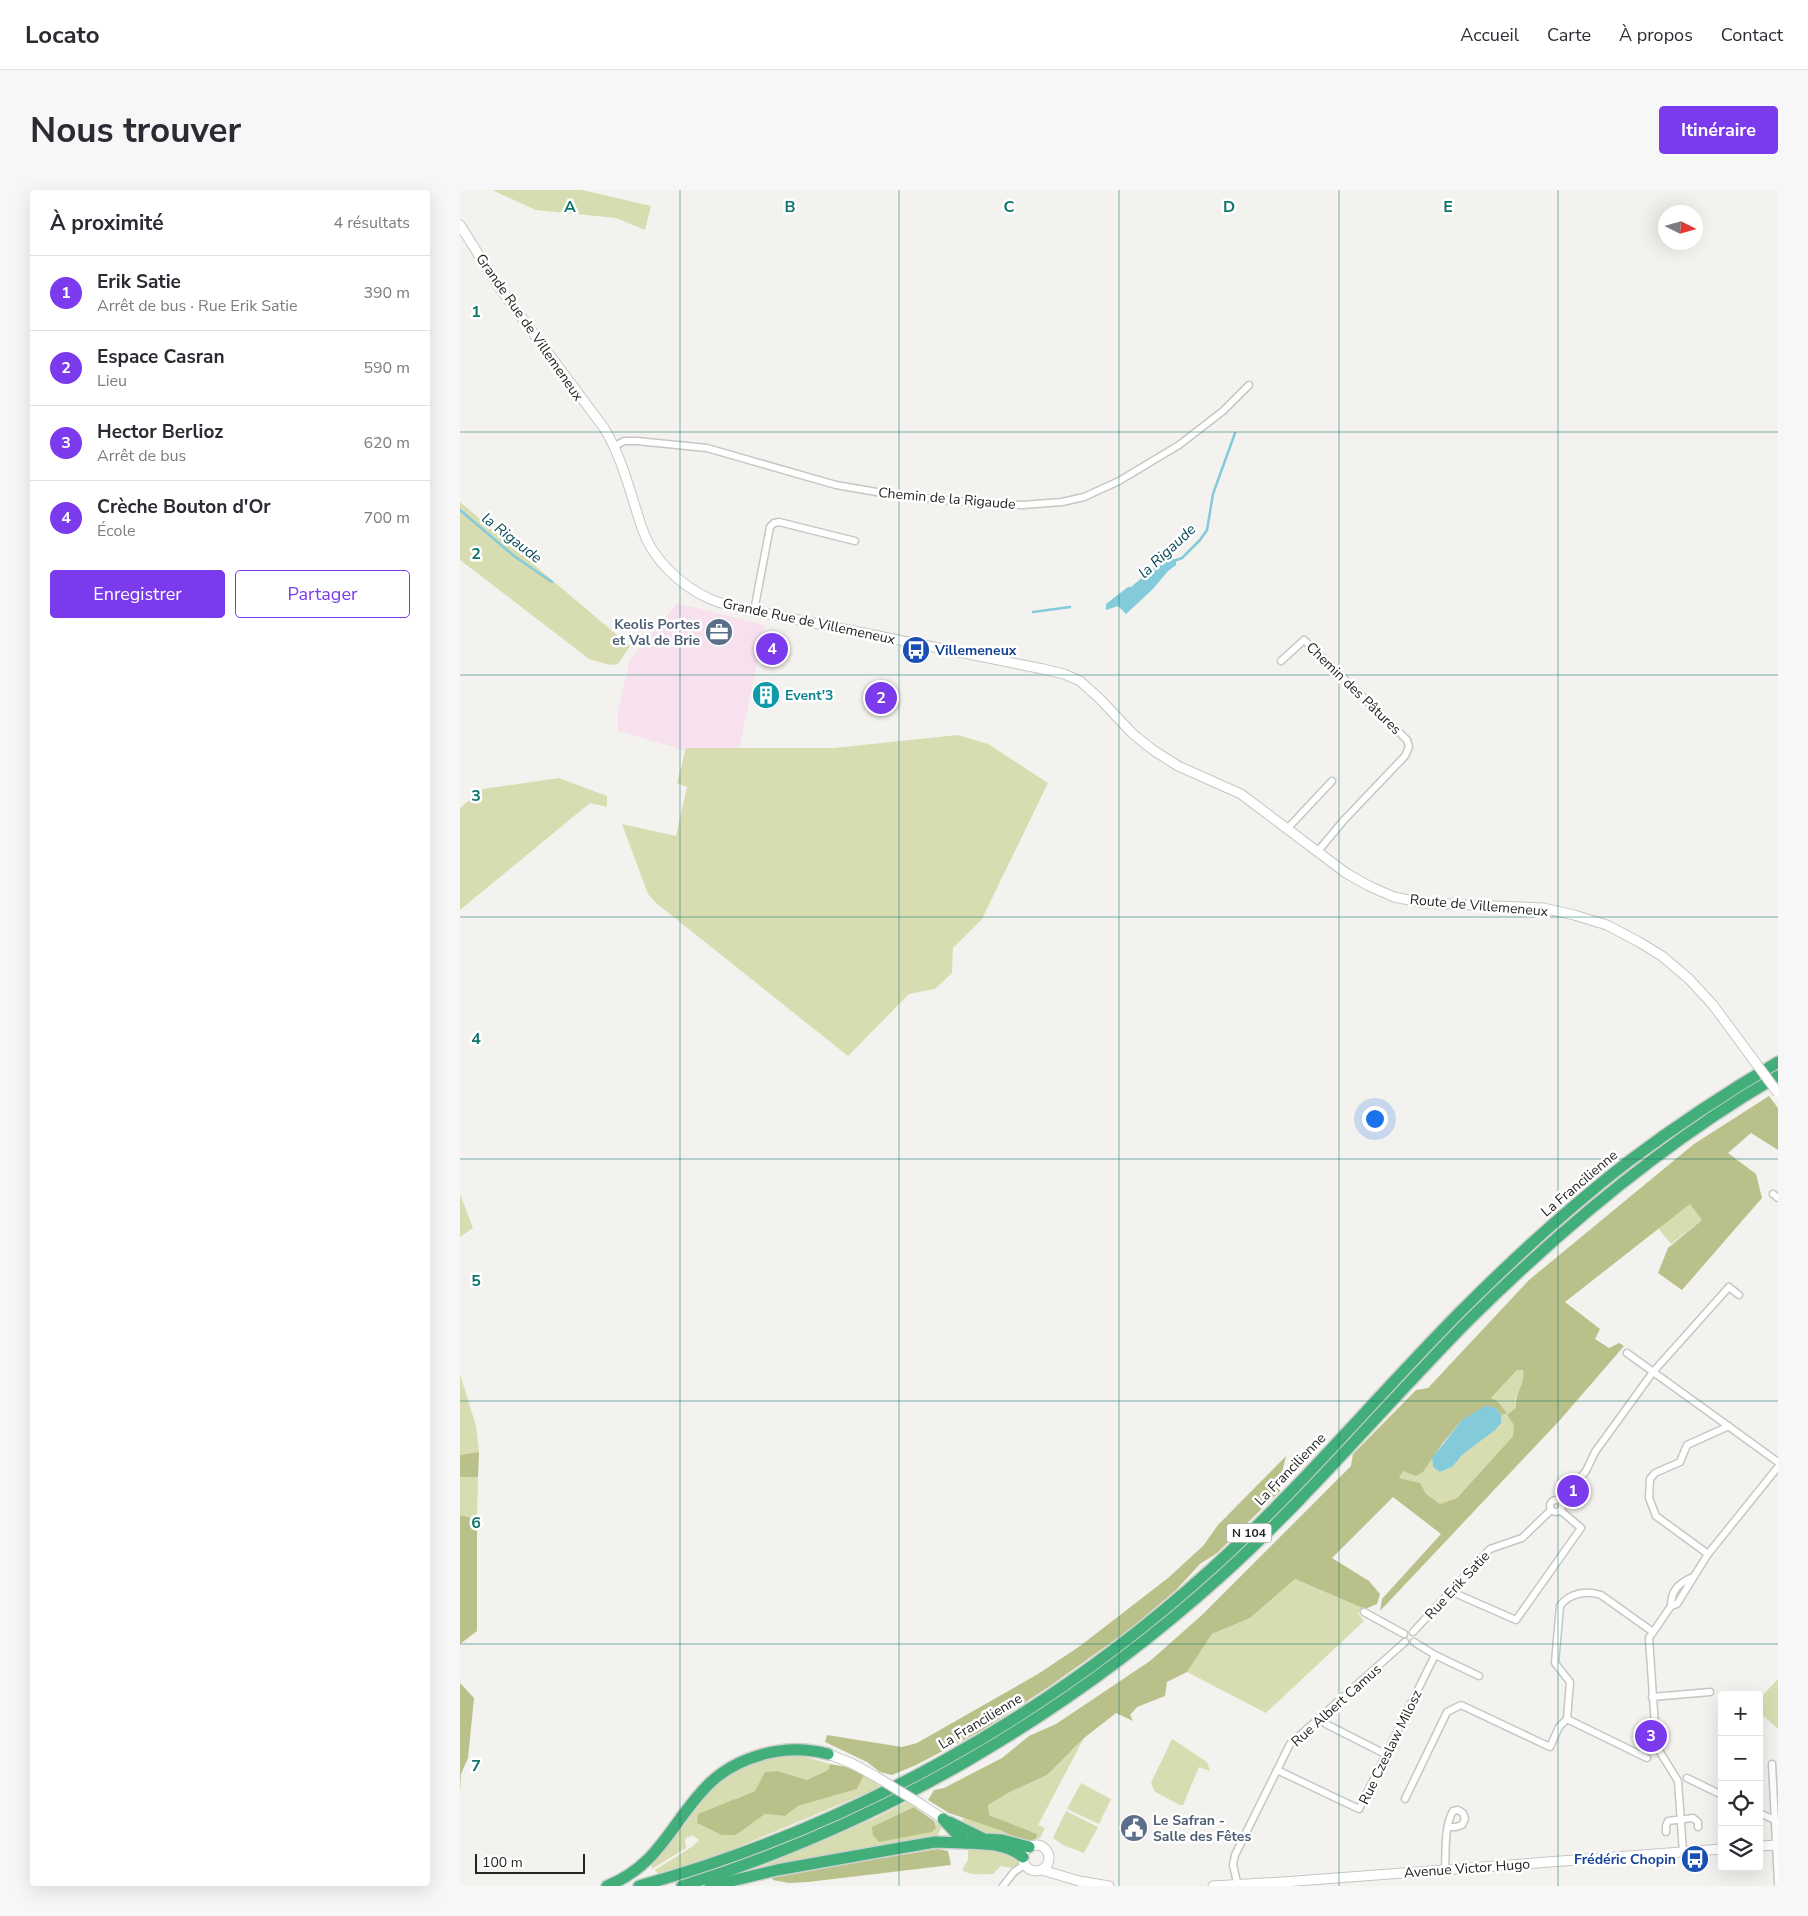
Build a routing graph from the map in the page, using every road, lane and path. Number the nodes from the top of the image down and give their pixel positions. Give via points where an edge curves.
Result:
1 (460, 225) edge
2 (1249, 385) dead end
3 (615, 446) junction
4 (855, 541) dead end
5 (754, 611) junction
6 (1281, 661) dead end
7 (1332, 781) dead end
8 (1288, 828) junction
9 (1319, 852) junction
10 (1778, 1062) edge
11 (1778, 1076) edge
12 (1778, 1093) edge
13 (1739, 1295) dead end
14 (1627, 1353) dead end
15 (1653, 1372) junction
16 (1729, 1426) junction
17 (1778, 1462) edge
18 (1778, 1467) edge
19 (1560, 1501) junction
20 (1551, 1510) junction
21 (1560, 1510) junction
22 (1708, 1554) junction
23 (1450, 1591) junction
24 (1364, 1612) dead end
25 (1413, 1632) junction
26 (1653, 1632) junction
27 (1404, 1634) junction
28 (1406, 1642) junction
29 (1414, 1642) junction
30 (1435, 1656) junction
31 (1479, 1676) dead end
32 (1710, 1692) dead end
33 (1652, 1697) junction
34 (1320, 1718) junction
35 (1567, 1719) junction
36 (828, 1754) joint
37 (1387, 1755) junction
38 (1647, 1758) dead end
39 (1772, 1764) dead end
40 (1276, 1770) junction
41 (1687, 1778) dead end
42 (1718, 1793) edge
43 (1405, 1799) dead end
44 (1763, 1815) edge
45 (943, 1819) junction
46 (1681, 1820) junction
47 (1775, 1820) junction
48 (1448, 1827) dead end
49 (1698, 1827) dead end
50 (1666, 1832) dead end
51 (935, 1842) junction
52 (965, 1843) junction
53 (1777, 1845) edge
54 (1763, 1846) edge
55 (1029, 1847) junction
56 (1718, 1849) edge
57 (1683, 1852) junction
58 (1049, 1858) junction
59 (1023, 1861) junction
60 (1042, 1870) junction
61 (1445, 1870) junction
62 (1065, 1877) junction
63 (1778, 1883) edge
64 (1238, 1885) edge
65 (607, 1886) edge
66 (639, 1886) edge
67 (682, 1886) edge
68 (710, 1886) edge
69 (1003, 1886) edge
70 (1109, 1886) edge
71 (1213, 1886) edge

1 - 3 main road, Grande Rue de Villemeneux via 499,288
2 - 3 street, Chemin de la Rigaude via 1223,412 1179,445 1119,481 1084,497 1062,502 987,504 894,495 836,485 706,448 637,441 624,441
3 - 5 main road, Grande Rue de Villemeneux via 643,531 662,562 687,586 704,596
4 - 5 street via 774,523 770,527
5 - 8 main road, Grande Rue de Villemeneux via 1064,674 1080,681 1133,734 1178,766 1241,794
6 - 9 street, Chemin des Pâtures via 1304,640 1407,740 1409,747 1405,756 1344,820
7 - 8 street
8 - 9 main road, Grande Rue de Villemeneux
9 - 12 main road, Route de Villemeneux, bridge via 1362,882 1394,897 1429,903 1543,908 1574,914 1607,926 1662,956 1689,979 1713,1005
10 - 66 highway, La Francilienne / N 104 via 1682,1123 1571,1208 1456,1316 1298,1484 1212,1568 1141,1629 1061,1688 984,1737 869,1800 767,1844
11 - 67 highway, La Francilienne / N 104 via 1637,1170 1531,1260 1220,1577 1069,1697 933,1781 824,1834
13 - 15 street, Rue Erik Satie via 1729,1287
14 - 15 street
15 - 16 street
15 - 19 street, Rue Erik Satie via 1595,1452 1586,1471
16 - 17 street
16 - 22 street via 1687,1445 1680,1462 1650,1478 1649,1498 1656,1516
18 - 22 street
19 - 20 street, Rue Erik Satie via 1552,1501
19 - 21 street
20 - 21 street
20 - 23 street, Rue Erik Satie via 1522,1538 1490,1549
21 - 23 street via 1581,1528 1516,1620
22 - 26 street via 1693,1577 1681,1582 1671,1596 1671,1606
23 - 25 street, Rue Erik Satie
24 - 27 street
25 - 27 street
25 - 29 street via 1416,1636
26 - 33 street via 1648,1646
26 - 35 street via 1601,1595 1582,1593 1564,1600 1560,1606 1556,1663 1570,1682
27 - 28 street
28 - 29 street
28 - 34 street, Rue Albert Camus
29 - 30 street
30 - 31 street
30 - 37 street, Rue Czeslaw Milosz
32 - 33 street
33 - 46 street via 1656,1741 1679,1787
34 - 37 street
34 - 40 street, Rue Albert Camus via 1290,1744
35 - 38 street
35 - 43 street via 1559,1727 1550,1747 1461,1705 1447,1712
36 - 45 main road, bridge via 875,1776
36 - 65 highway via 812,1750 774,1751 726,1770 711,1781 653,1856 626,1877
37 - 40 street, Rue Czeslaw Milosz via 1359,1809
39 - 47 street
40 - 64 street, Rue Albert Camus via 1235,1855 1233,1865
41 - 42 street
44 - 47 street
45 - 51 highway via 943,1831
45 - 52 highway
45 - 55 highway via 984,1838
46 - 49 street via 1692,1818 1698,1822
46 - 50 street via 1668,1821
46 - 57 street
47 - 53 street
48 - 61 street
51 - 52 highway
51 - 68 highway via 778,1870
52 - 59 highway via 1008,1848
53 - 54 main road
53 - 63 street
55 - 58 main road via 1037,1845 1044,1848
55 - 59 main road
56 - 57 main road, Avenue Victor Hugo
57 - 61 main road, Avenue Victor Hugo
58 - 60 main road
58 - 62 main road
59 - 60 main road via 1033,1871
59 - 69 street
60 - 62 main road
61 - 64 main road, Avenue Victor Hugo
62 - 70 main road
64 - 71 main road, Avenue Victor Hugo

